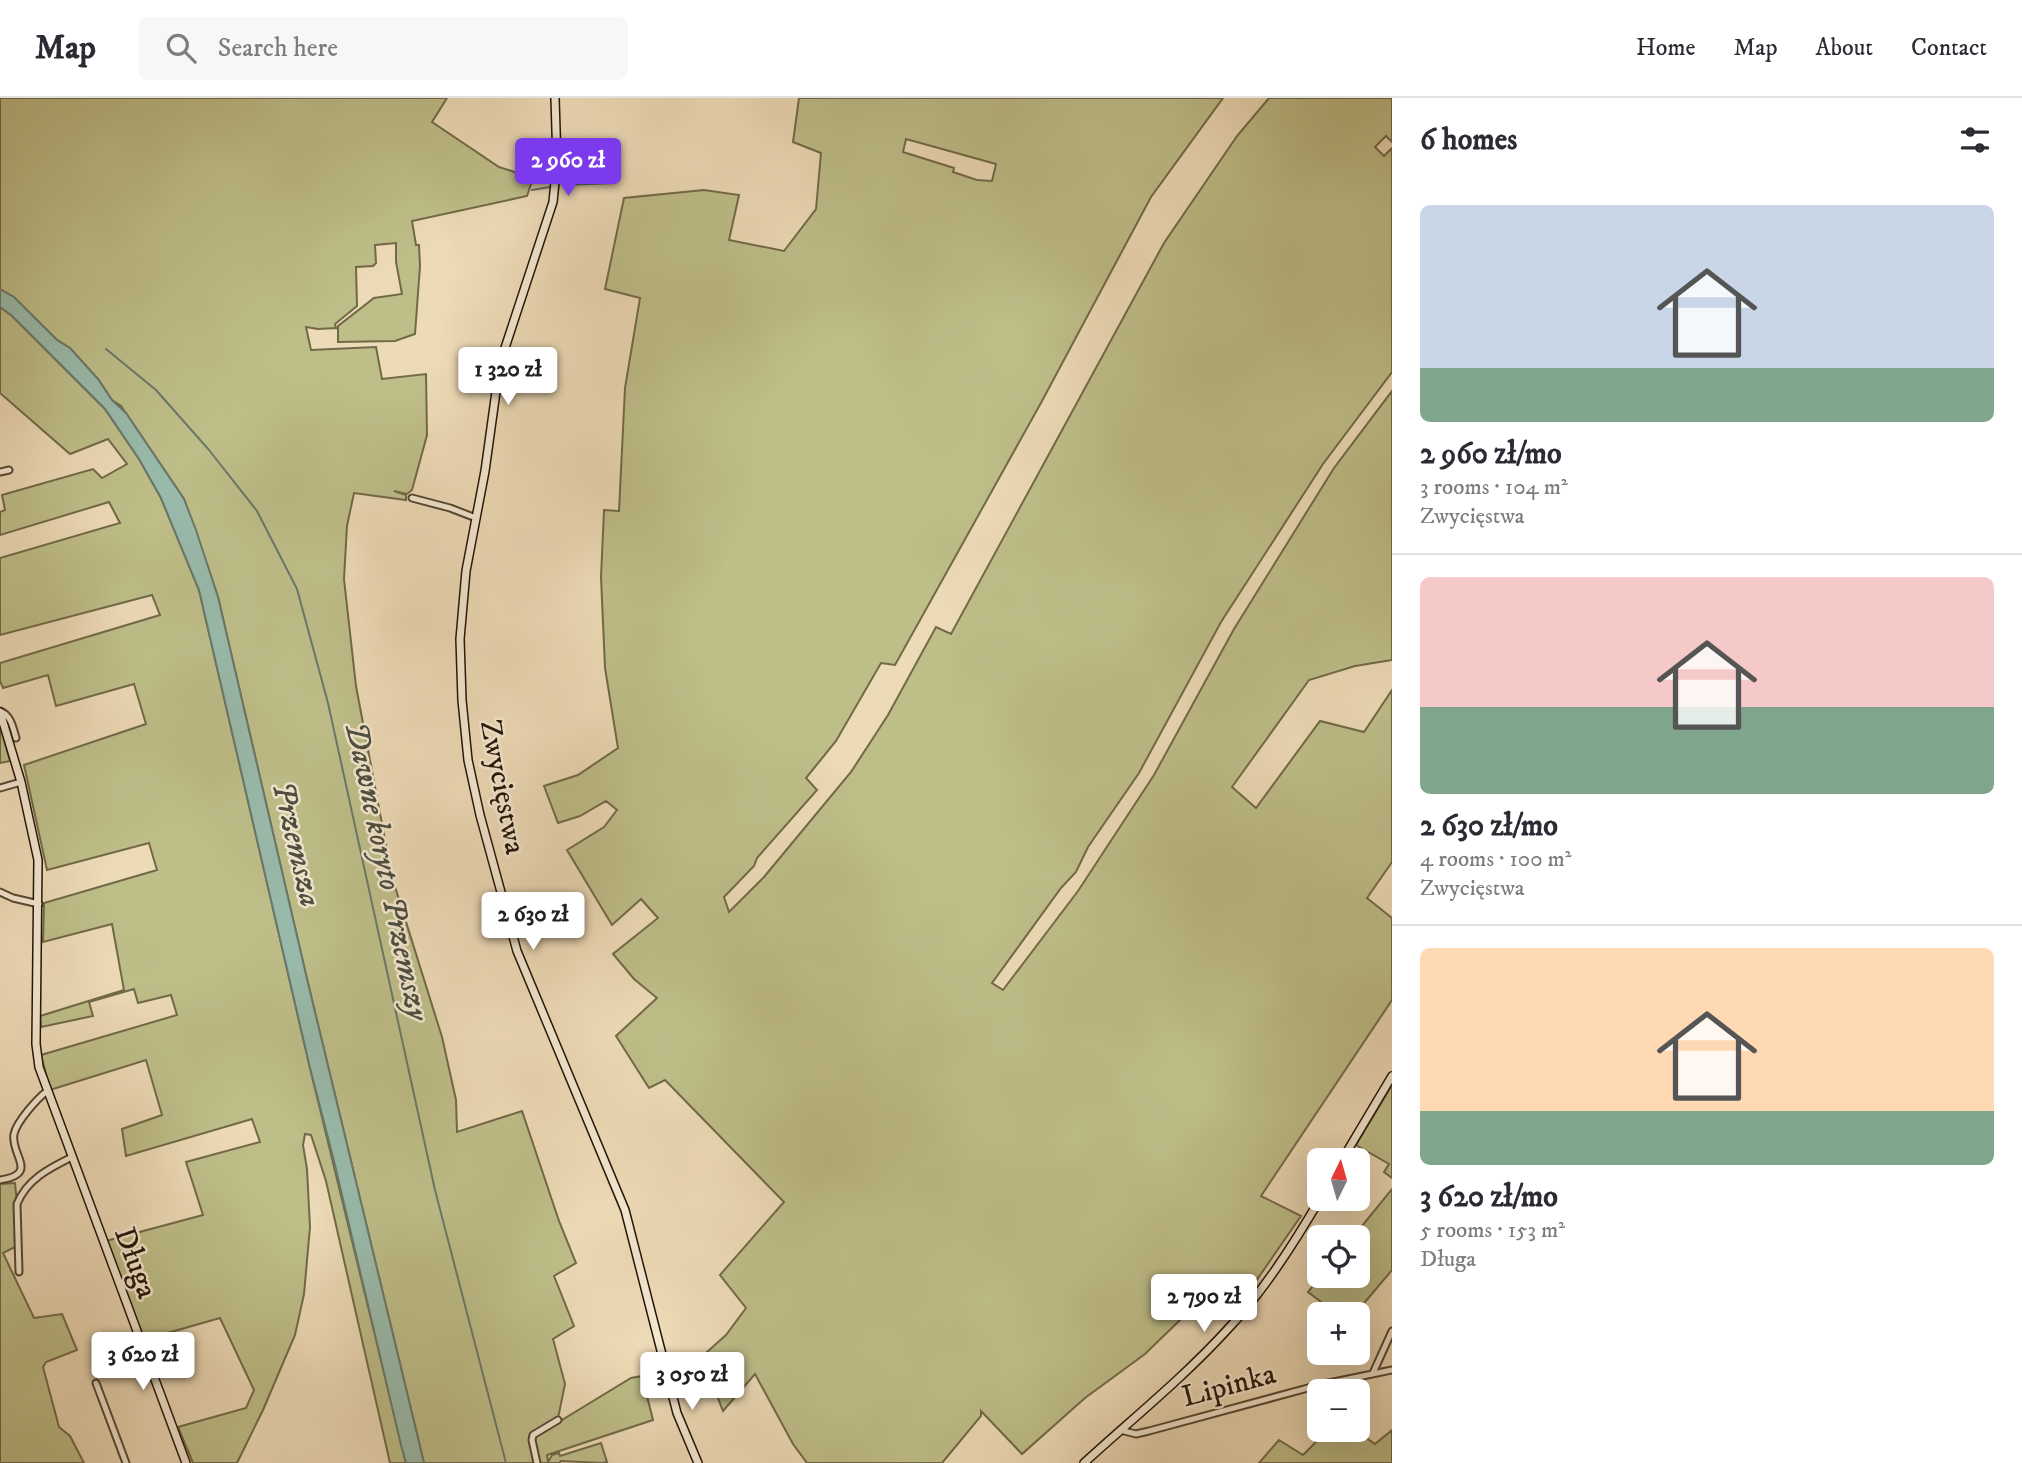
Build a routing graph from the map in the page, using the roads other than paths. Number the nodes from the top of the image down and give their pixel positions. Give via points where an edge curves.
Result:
1 (555, 98) edge
2 (9, 470) dead end
3 (0, 472) edge
4 (412, 498) dead end
5 (476, 518) junction
6 (0, 711) edge
7 (16, 738) dead end
8 (21, 782) junction
9 (0, 788) edge
10 (0, 892) edge
11 (39, 904) junction
12 (1392, 1076) edge
13 (47, 1091) junction
14 (1349, 1148) edge
15 (72, 1157) junction
16 (0, 1180) edge
17 (1312, 1211) edge
18 (19, 1272) dead end
19 (1392, 1331) edge
20 (1392, 1370) edge
21 (1373, 1373) junction
22 (96, 1383) dead end
23 (558, 1420) dead end
24 (1120, 1430) junction
25 (126, 1463) edge
26 (186, 1463) edge
27 (537, 1463) edge
28 (698, 1463) edge
29 (1084, 1463) edge

1 - 5 street, Zwycięstwa via 553,202 500,363
2 - 3 street
4 - 5 street
5 - 28 street, Zwycięstwa via 460,628 472,782 517,951 630,1225 677,1413
6 - 7 street, Długa via 9,717
6 - 8 street, Długa
8 - 9 street
8 - 11 street, Długa via 38,860
10 - 11 street
11 - 13 street, Długa via 36,1044
12 - 14 street
13 - 15 street, Długa
13 - 16 street via 14,1132 19,1173
15 - 18 street via 42,1172 20,1197
15 - 26 street, Długa
17 - 24 street via 1228,1329
19 - 21 street
20 - 21 street, Lipinka
21 - 24 street, Lipinka via 1136,1434
22 - 25 street
23 - 27 street via 533,1435
24 - 29 street

